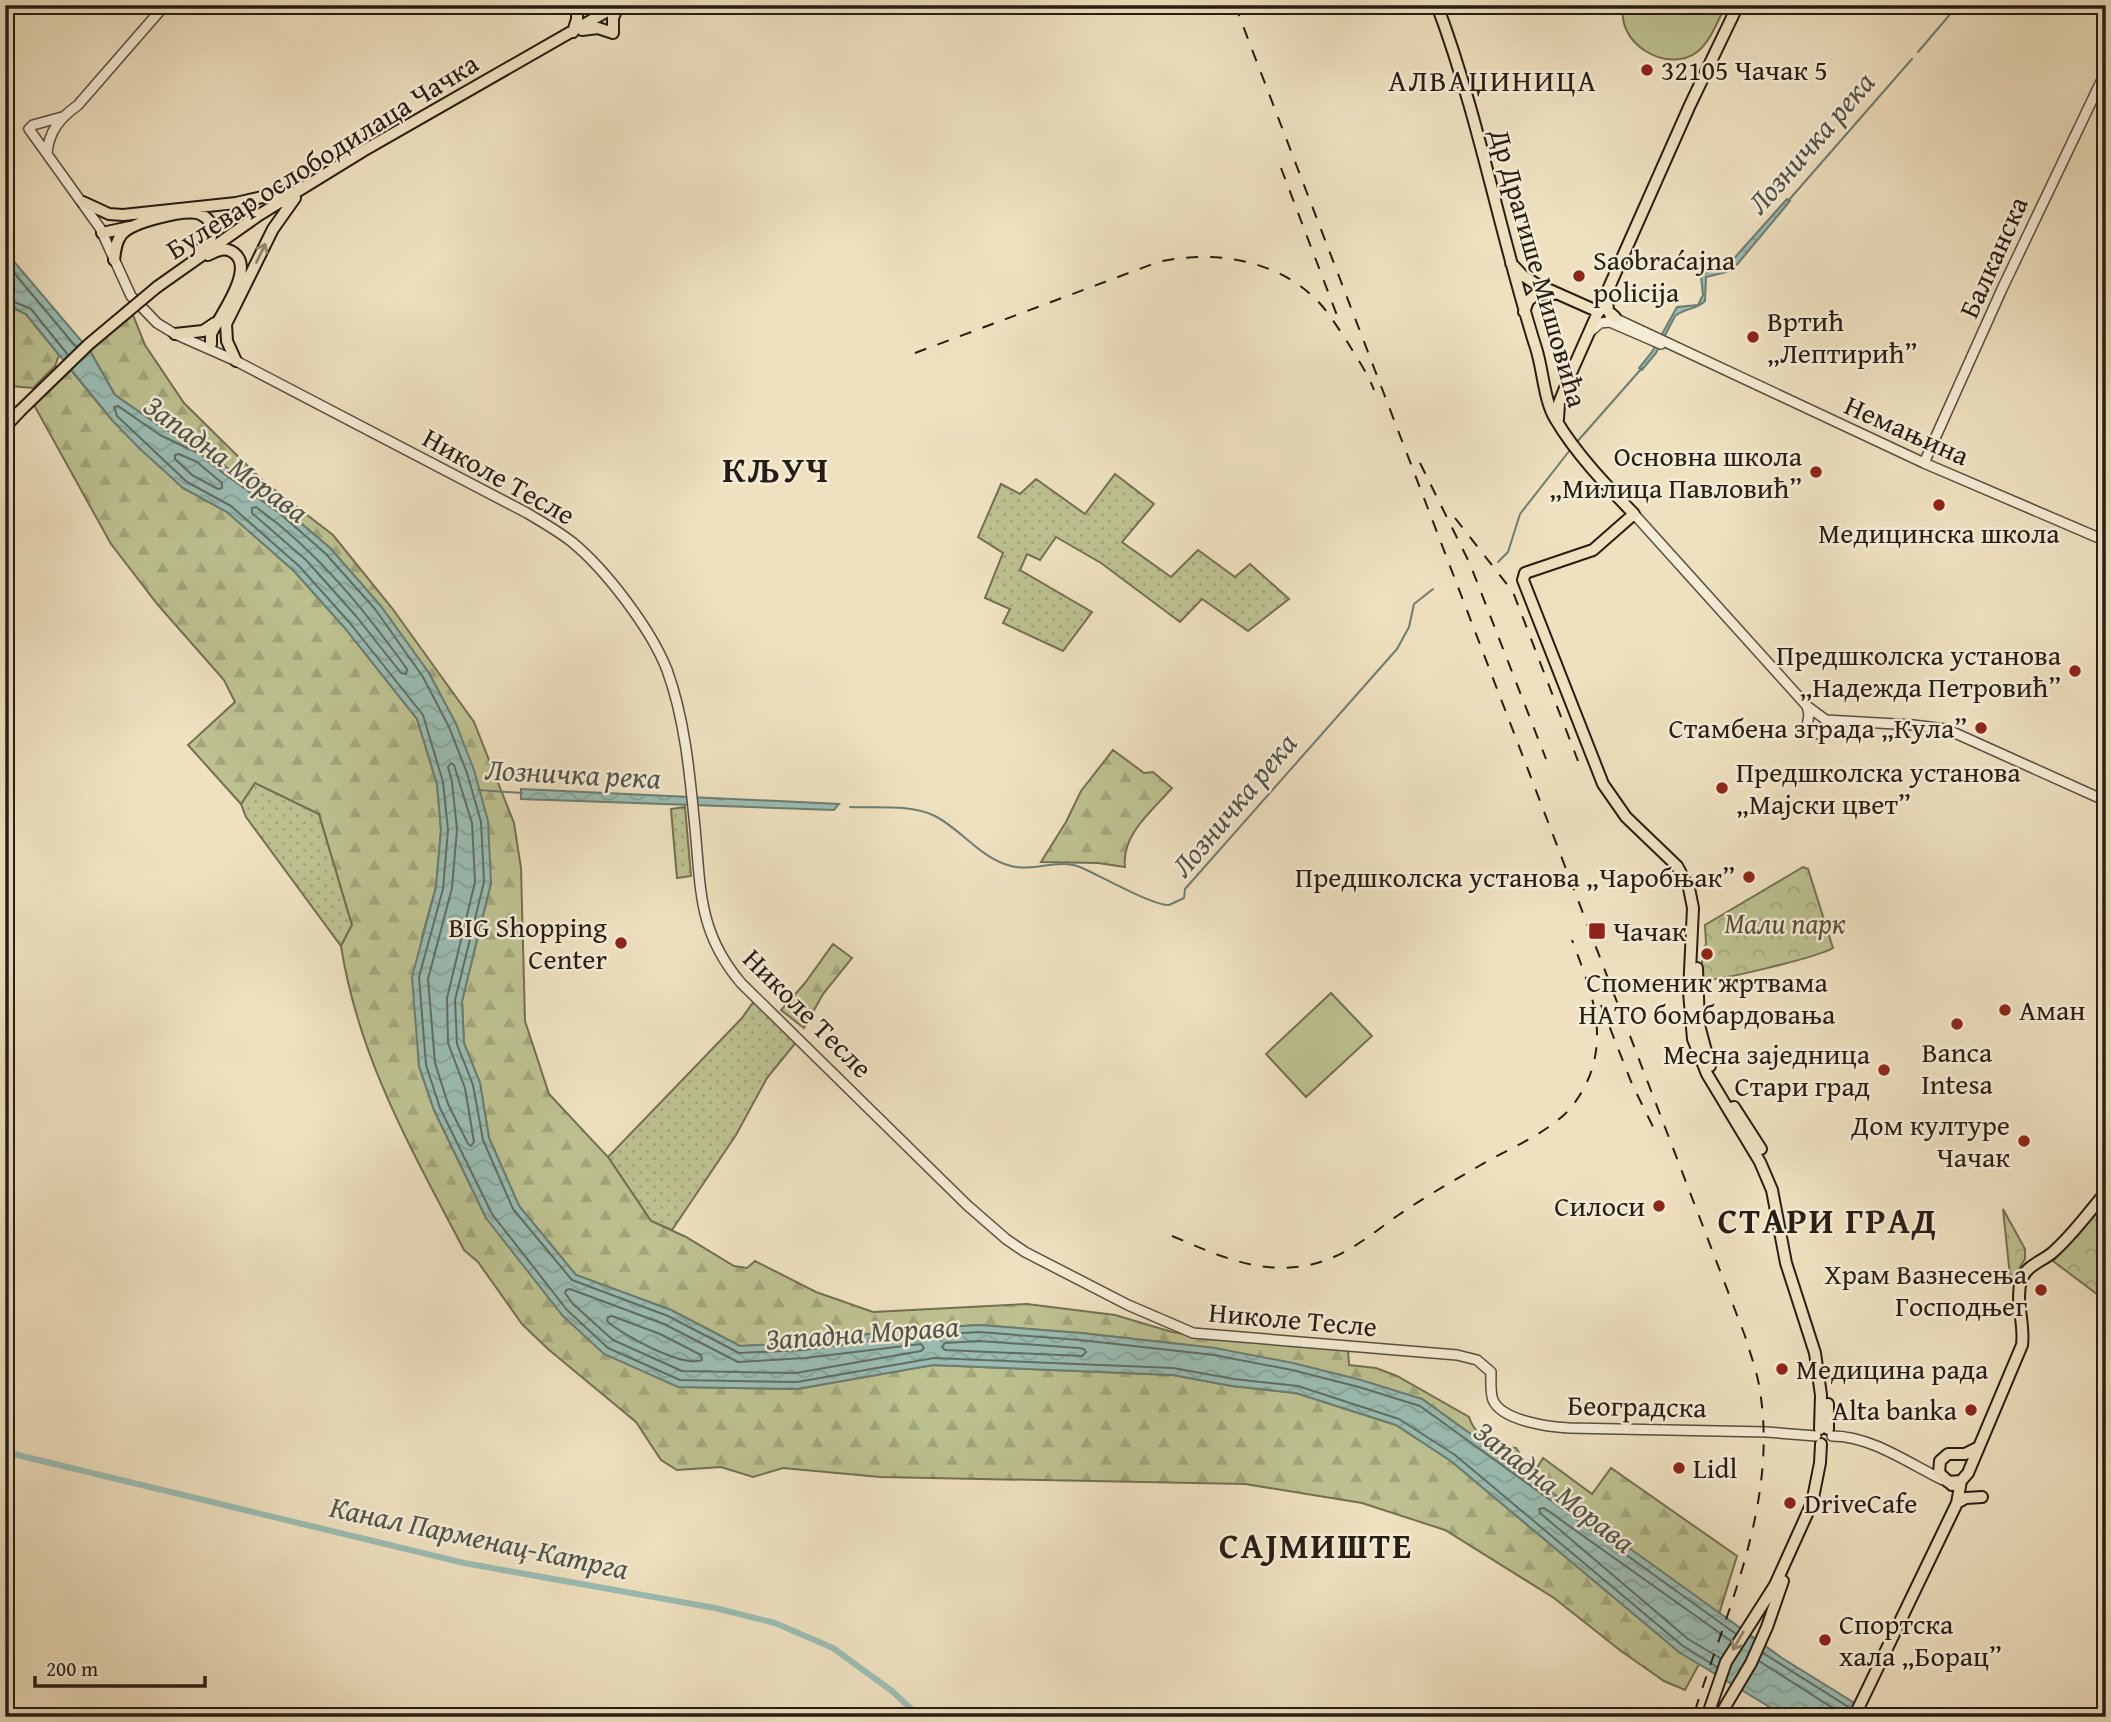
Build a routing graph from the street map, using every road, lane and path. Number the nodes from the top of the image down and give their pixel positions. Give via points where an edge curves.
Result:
1 (165, 5) edge
2 (577, 5) edge
3 (618, 5) edge
4 (1437, 5) edge
5 (1738, 5) edge
6 (573, 32) junction
7 (2106, 71) edge
8 (62, 117) junction
9 (47, 153) junction
10 (301, 189) junction
11 (83, 202) junction
12 (123, 215) junction
13 (132, 227) junction
14 (101, 230) junction
15 (195, 259) junction
16 (114, 260) junction
17 (1511, 263) junction
18 (1557, 294) junction
19 (1607, 294) junction
20 (1582, 305) junction
21 (1524, 312) junction
22 (1599, 312) junction
23 (1615, 317) junction
24 (222, 323) junction
25 (1592, 328) junction
26 (175, 334) junction
27 (209, 346) junction
28 (1692, 354) junction
29 (236, 361) junction
30 (1541, 363) junction
31 (1571, 373) junction
32 (1559, 425) junction
33 (5, 427) edge
34 (1924, 463) junction
35 (1634, 514) junction
36 (2106, 541) edge
37 (1807, 706) junction
38 (1823, 717) junction
39 (1808, 719) junction
40 (2106, 802) edge
41 (2106, 1192) edge
42 (1491, 1372) joint
43 (1824, 1436) junction
44 (1981, 1446) junction
45 (1959, 1454) junction
46 (1939, 1464) junction
47 (1969, 1468) junction
48 (1922, 1469) junction
49 (1946, 1481) junction
50 (1961, 1481) junction
51 (1982, 1497) dead end
52 (1955, 1506) junction
53 (1778, 1586) junction
54 (1707, 1717) edge
55 (1719, 1717) edge
56 (1854, 1717) edge

1 - 8 street via 78,105
2 - 6 main road
3 - 6 main road, Булевар ослободилаца Чачка
3 - 6 main road via 613,33 598,27
4 - 17 main road, Др Драгише Мишовића
5 - 19 main road
6 - 10 main road, Булевар ослободилаца Чачка
7 - 34 street, Балканска
8 - 9 street
8 - 9 street, Николе Тесле via 29,129
9 - 11 street, Николе Тесле
10 - 12 main road via 236,203
10 - 15 main road, Булевар ослободилаца Чачка
24 -> 10 main road via 273,229
11 - 12 main road
11 - 14 street, Николе Тесле
12 - 14 main road
13 - 14 main road
13 - 15 main road via 178,215 203,215 211,223 212,234
13 - 16 main road via 119,239
14 - 16 street, Николе Тесле
15 - 24 main road via 223,249 235,253 240,261 240,280
15 - 33 main road, Булевар ослободилаца Чачка, bridge via 79,354
16 - 26 street, Николе Тесле via 131,296
17 - 18 main road, Немањина via 1528,280
17 - 21 main road, Др Драгише Мишовића
18 - 20 main road, Немањина
18 - 21 main road via 1535,295
19 - 20 main road via 1593,304
19 - 22 main road
19 - 23 main road via 1607,308
20 - 22 main road, Немањина
20 - 25 main road via 1592,318
21 - 30 main road, Др Драгише Мишовића
22 - 23 street, Немањина
22 - 25 main road
23 - 28 street, Немањина
24 - 26 main road
24 - 27 main road via 211,334
24 - 29 main road
25 - 28 street, Немањина via 1610,322
25 - 31 main road
26 - 27 street, Николе Тесле
27 - 29 street, Николе Тесле
28 - 34 street, Немањина
29 - 42 street, Николе Тесле via 527,513 573,542 625,600 657,650 678,711 704,915 726,964 1006,1239 1128,1305 1193,1333 1457,1355 1477,1360
30 - 31 main road via 1556,381
30 - 32 main road, Др Драгише Мишовића
31 - 32 main road via 1559,403
32 - 35 main road, Др Драгише Мишовића
34 - 36 street, Немањина
35 - 37 street, Др Драгише Мишовића
35 - 43 main road via 1593,550 1528,572 1603,770 1634,817 1686,867 1693,883 1696,923 1689,992 1693,1039 1707,1074 1772,1190 1786,1263 1815,1353
37 - 38 street, Др Драгише Мишовића
37 - 39 street
38 - 39 street
38 - 39 street via 1825,730 1818,734 1809,731
38 - 40 street via 1946,729
41 - 44 main road via 2056,1250 2031,1266 2022,1278 2022,1345
42 - 43 street, Београдска via 1493,1399 1499,1408 1553,1427
43 - 48 street via 1859,1440
43 - 53 main road via 1812,1503
44 - 45 main road
44 - 47 main road
45 - 46 main road via 1948,1454
45 - 47 main road
46 - 48 street
46 - 49 main road
47 - 50 main road
48 - 49 street
49 - 50 main road
49 - 52 main road via 1955,1490
50 - 52 main road
51 - 52 main road via 1965,1498
52 - 56 main road
53 -> 54 main road via 1748,1623 1726,1662
53 - 55 main road via 1751,1663

